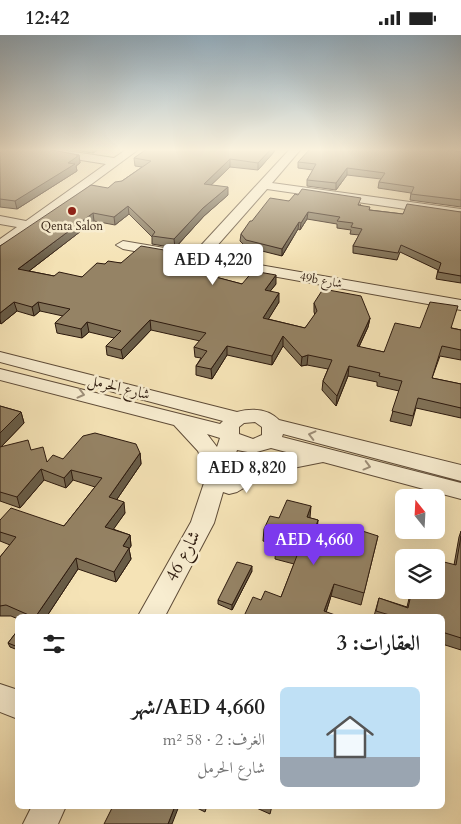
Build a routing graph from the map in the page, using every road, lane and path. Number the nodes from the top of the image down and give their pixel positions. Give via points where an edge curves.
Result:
1 (83, 186) edge
2 (263, 186) edge
3 (270, 186) edge
4 (461, 213) edge
5 (0, 220) edge
6 (28, 225) junction
7 (0, 245) edge
8 (123, 245) dead end
9 (198, 258) junction
10 (461, 305) edge
11 (0, 345) edge
12 (0, 357) edge
13 (0, 374) edge
14 (0, 387) edge
15 (196, 407) junction
16 (152, 412) junction
17 (176, 419) junction
18 (232, 429) junction
19 (268, 436) junction
20 (333, 458) junction
21 (461, 473) edge
22 (224, 482) junction
23 (461, 491) edge
24 (152, 614) edge
25 (0, 698) edge
26 (15, 704) edge
27 (48, 809) edge
28 (40, 824) edge

1 - 6 street
2 - 9 street
3 - 4 street
5 - 6 street
6 - 7 street
8 - 9 street, 49b شارع
9 - 10 street, 49b شارع
11 - 15 street via 162,386 185,397
12 - 15 street, شارع الحرمل
13 -> 16 street, شارع الحرمل
14 - 16 street via 122,419
15 - 18 street, شارع الحرمل
16 - 17 street, شارع الحرمل
17 - 18 street, شارع الحرمل
17 - 22 street via 204,444
18 - 19 street via 238,443 248,446
18 - 19 street via 248,415 260,416
18 - 22 street, شارع 46
19 - 20 street
21 -> 19 street
19 - 22 street, شارع 46
20 - 22 street via 300,458
20 -> 23 street
22 - 24 street, شارع 46
25 - 26 street
27 - 28 street

